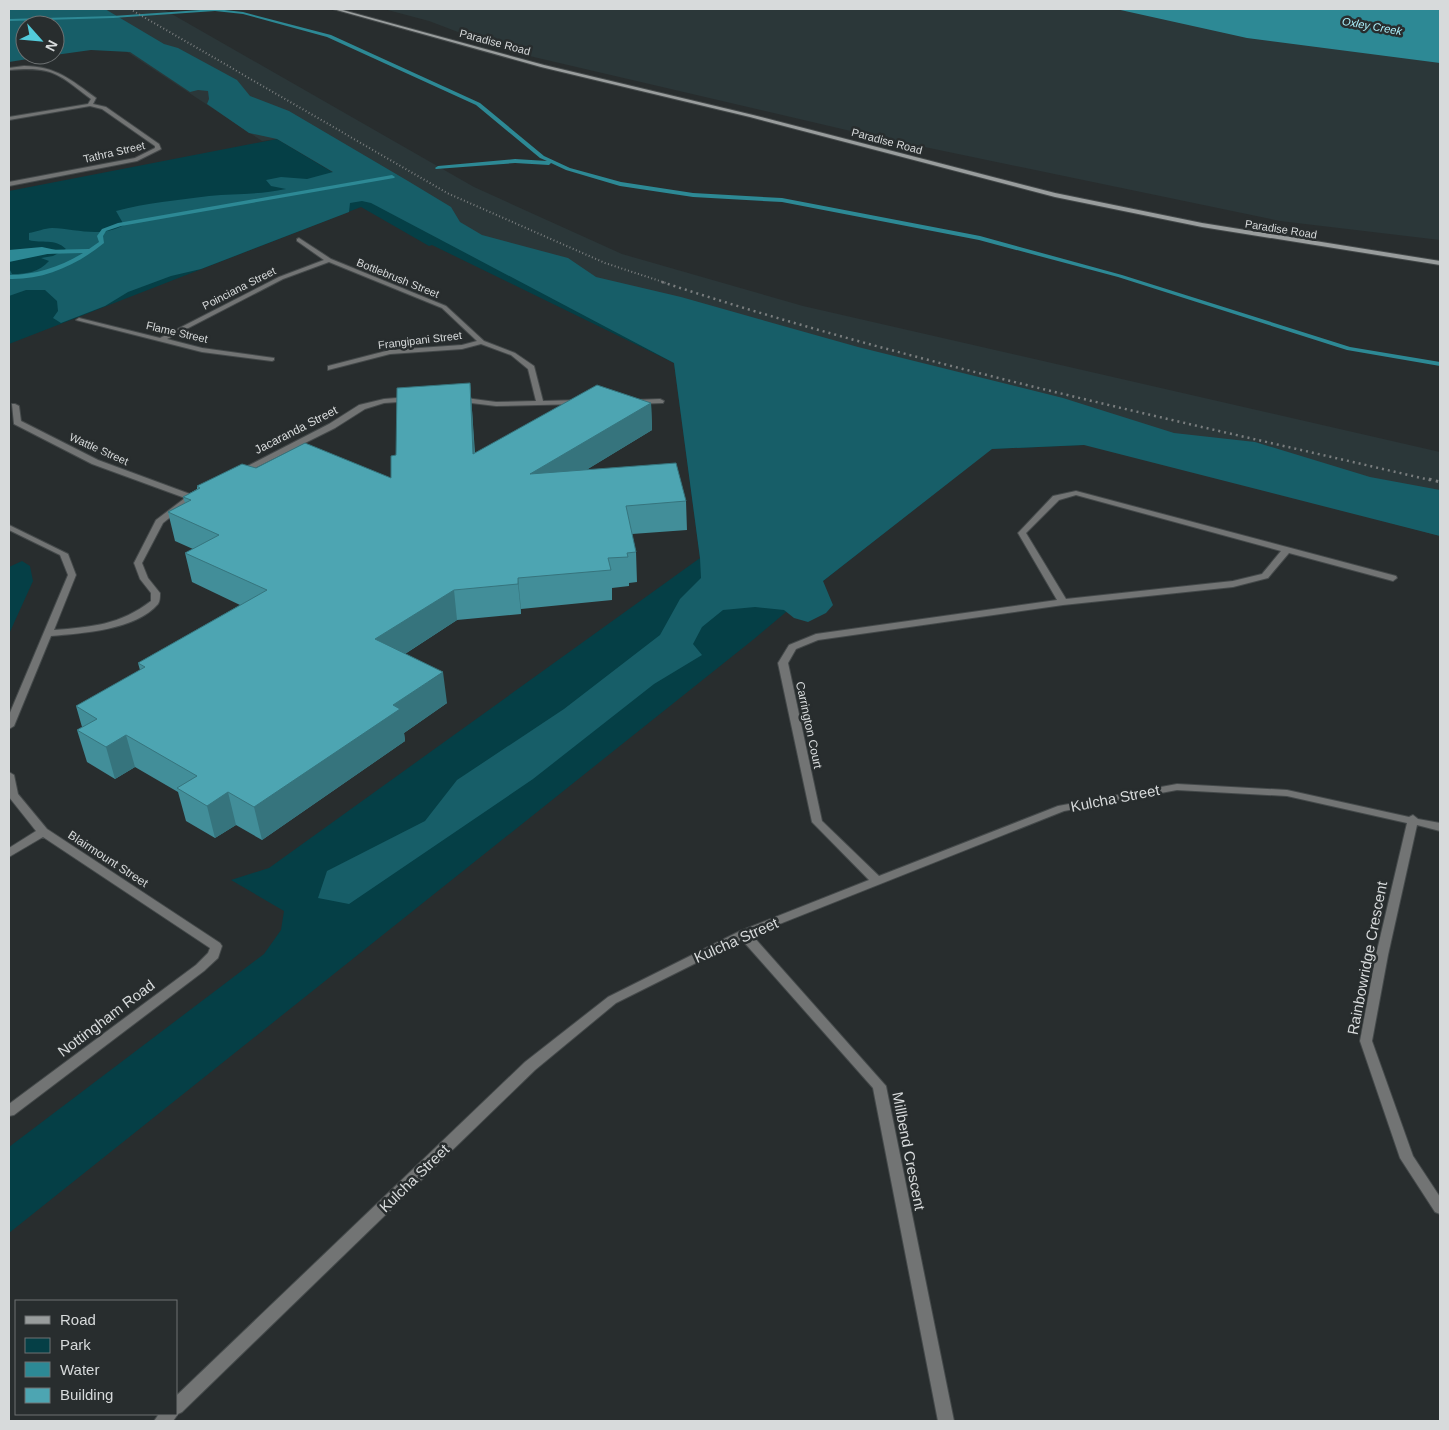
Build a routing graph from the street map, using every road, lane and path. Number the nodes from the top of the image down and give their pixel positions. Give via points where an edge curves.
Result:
1 (335, 9) edge
2 (9, 69) edge
3 (90, 105) junction
4 (9, 119) edge
5 (9, 184) edge
6 (299, 240) dead end
7 (329, 260) junction
8 (1440, 263) edge
9 (79, 320) dead end
10 (162, 339) junction
11 (482, 342) junction
12 (272, 359) dead end
13 (331, 368) dead end
14 (453, 398) edge
15 (418, 399) edge
16 (540, 402) junction
17 (590, 402) edge
18 (620, 402) edge
19 (660, 402) dead end
20 (15, 406) dead end
21 (226, 479) edge
22 (199, 492) edge
23 (190, 497) junction
24 (9, 528) edge
25 (1287, 549) junction
26 (1393, 578) dead end
27 (1063, 602) junction
28 (49, 633) junction
29 (9, 726) edge
30 (9, 775) edge
31 (1413, 819) junction
32 (1440, 827) edge
33 (43, 832) junction
34 (9, 854) edge
35 (878, 882) junction
36 (744, 934) junction
37 (216, 946) joint
38 (9, 1111) edge
39 (1440, 1208) edge
40 (178, 1406) edge
41 (946, 1421) edge

1 - 8 street, Paradise Road via 543,66 751,116 1055,196 1202,225
2 - 3 street via 51,68 94,99
3 - 4 street
3 - 5 street, Tathra Street via 104,108 157,145 158,149 137,159
6 - 7 street, Bottlebrush Street
7 - 10 street, Poinciana Street via 281,278
7 - 11 street, Bottlebrush Street via 444,307
9 - 10 street, Flame Street
10 - 12 street, Flame Street via 202,350
11 - 13 street, Frangipani Street via 462,347 390,352
11 - 16 street, Bottlebrush Street via 513,354 531,368
14 - 16 street via 496,404
15 - 21 street, Jacaranda Street via 384,401 362,407 332,426
16 - 17 street
18 - 19 street
20 - 23 street, Wattle Street via 17,422 95,462
22 - 23 street
23 - 28 street via 159,522 138,563 144,579 156,592 155,602 128,621 105,628
24 - 28 street via 64,554 72,575
25 - 26 street
25 - 27 street, Carrington Court via 1265,576 1233,584
25 - 27 street via 1076,493 1056,498 1022,533
27 - 35 street, Carrington Court via 816,637 792,647 783,663 817,822
28 - 29 street
30 - 33 street, Blairmount Street via 13,795
31 - 32 street, Kulcha Street
31 - 35 street, Kulcha Street via 1287,793 1177,787 1062,808
31 - 39 street, Rainbowridge Crescent via 1366,1042 1407,1158
33 - 34 street
33 - 37 street, Blairmount Street
35 - 36 street, Kulcha Street
36 - 40 street, Kulcha Street via 612,1000 530,1066
36 - 41 street, Millbend Crescent via 879,1086
37 - 38 street, Nottingham Road via 214,955 200,968

